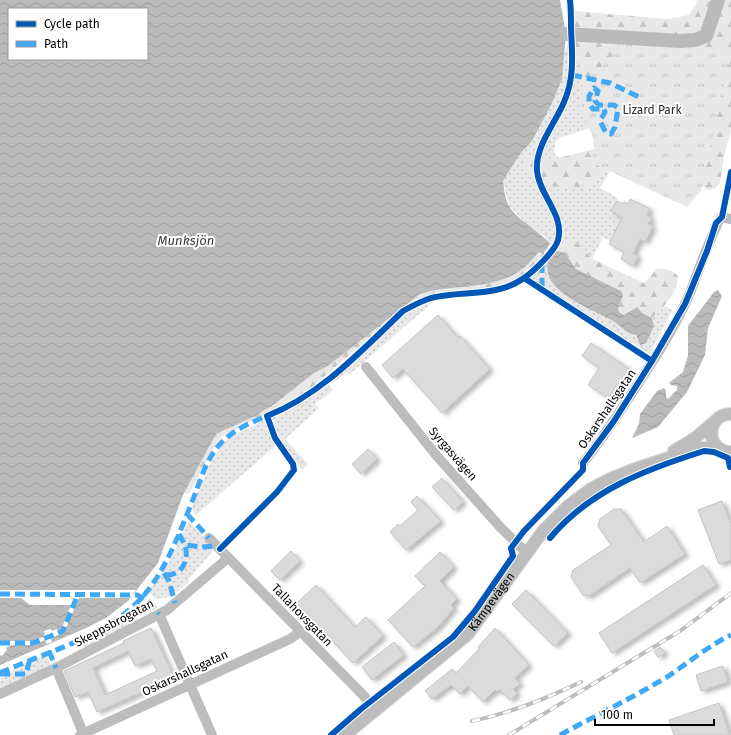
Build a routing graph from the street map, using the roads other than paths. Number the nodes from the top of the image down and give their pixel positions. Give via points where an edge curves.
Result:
1 (731, 219) edge
2 (366, 368) dead end
3 (731, 403) edge
4 (727, 414) edge
5 (714, 422) junction
6 (727, 453) edge
7 (583, 463) dead end
8 (635, 469) junction
9 (209, 538) dead end
10 (527, 553) junction
11 (228, 558) junction
12 (159, 614) junction
13 (300, 632) junction
14 (56, 668) junction
15 (190, 685) junction
16 (0, 694) edge
17 (376, 711) junction
18 (82, 735) edge
19 (212, 735) edge
20 (345, 735) edge

1 - 7 street, Oskarshallsgatan via 722,217 716,223 685,304 614,421
2 - 10 street, Syrgasvägen via 436,455 500,528
3 - 4 main road
4 - 5 main road, Kämpevägen
5 - 6 main road via 710,434 715,446
5 - 8 main road, Kämpevägen via 681,448
6 - 8 main road, Kämpevägen via 710,448 698,448
8 - 10 main road, Kämpevägen via 591,489 568,506 543,531
9 - 11 street, Tallahovsgatan
10 - 17 main road, Kämpevägen via 483,617 468,634
11 - 12 street, Skeppsbrogatan
11 - 13 street, Tallahovsgatan
12 - 14 street, Skeppsbrogatan
12 - 15 street
13 - 15 street, Oskarshallsgatan
13 - 17 street, Tallahovsgatan
14 - 16 street, Skeppsbrogatan
14 - 18 street
15 - 18 street, Oskarshallsgatan
15 - 19 street
17 - 20 main road, Kämpevägen

